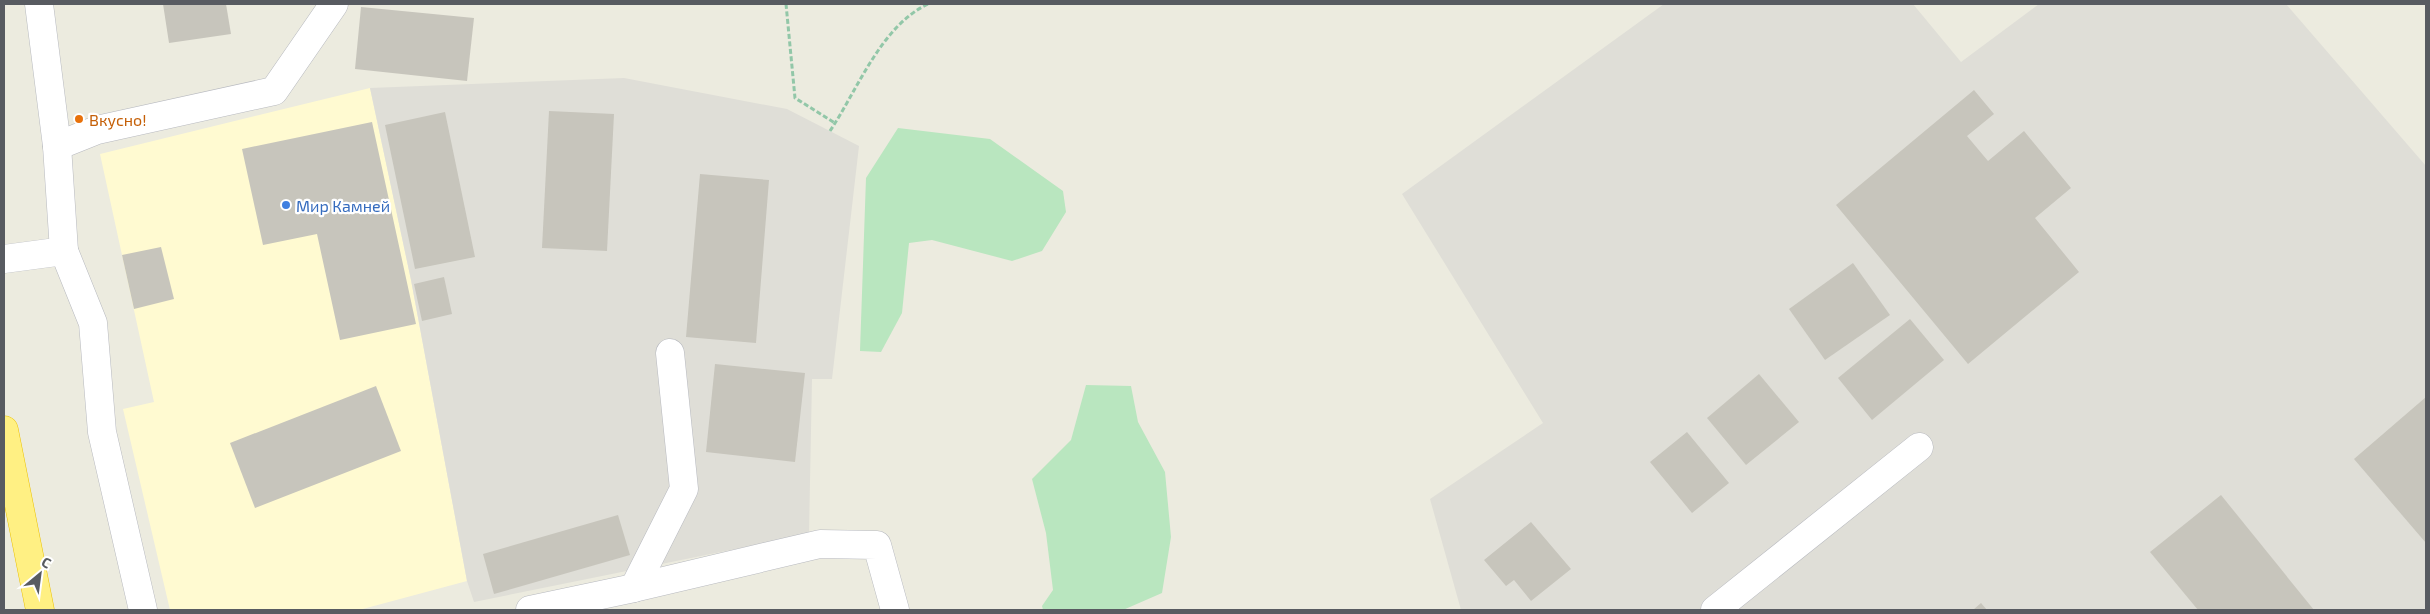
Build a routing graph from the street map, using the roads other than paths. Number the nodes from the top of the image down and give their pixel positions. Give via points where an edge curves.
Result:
1 (38, 4) edge
2 (334, 4) edge
3 (57, 146) junction
4 (64, 251) junction
5 (4, 259) edge
6 (670, 353) dead end
7 (4, 430) edge
8 (1919, 447) dead end
9 (634, 588) junction
10 (40, 610) edge
11 (143, 610) edge
12 (530, 610) edge
13 (895, 610) edge
14 (1715, 610) edge

1 - 3 lane
2 - 3 lane via 274,91 97,130
3 - 4 lane
4 - 5 lane
4 - 11 lane via 92,323 102,432
6 - 9 lane via 684,489
7 - 10 highway
8 - 14 lane
9 - 12 lane
9 - 13 lane via 820,544 877,545

